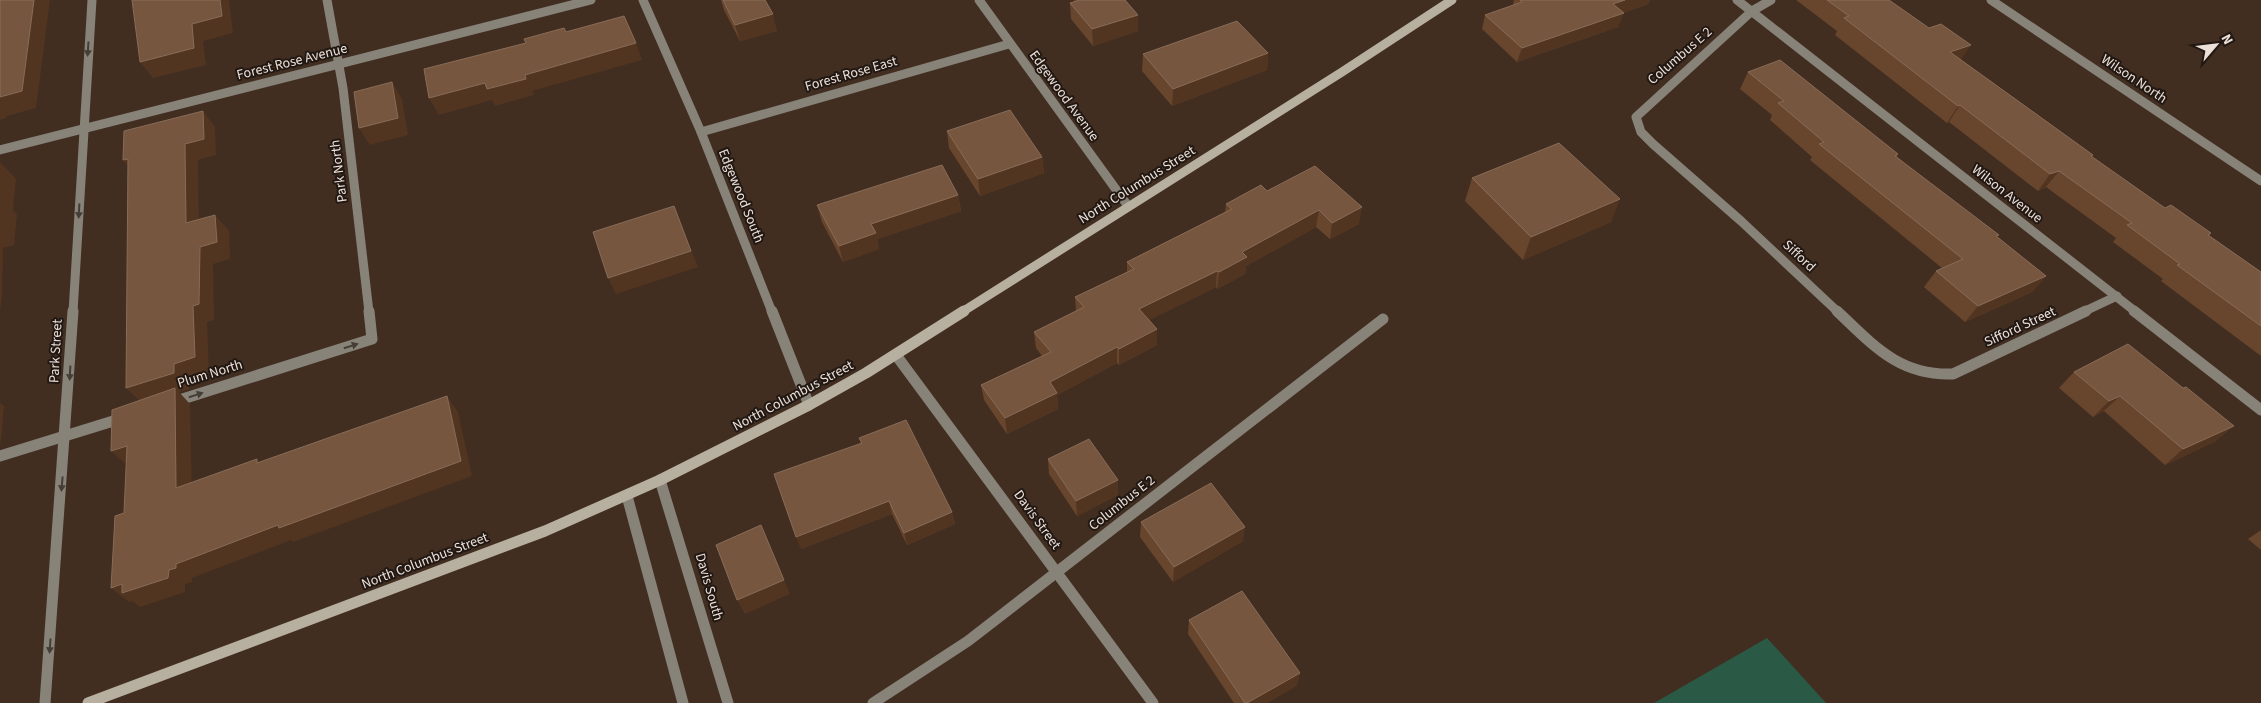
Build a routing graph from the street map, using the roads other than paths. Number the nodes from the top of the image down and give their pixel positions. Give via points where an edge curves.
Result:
1 (92, 0) edge
2 (327, 0) edge
3 (591, 0) edge
4 (643, 0) edge
5 (979, 0) edge
6 (1452, 0) edge
7 (1737, 0) edge
8 (1771, 0) edge
9 (1991, 0) edge
10 (1752, 11) junction
11 (1009, 44) junction
12 (339, 64) junction
13 (84, 128) junction
14 (701, 132) junction
15 (1653, 144) joint
16 (0, 150) edge
17 (2261, 182) edge
18 (1128, 206) junction
19 (2117, 296) junction
20 (1383, 319) dead end
21 (372, 339) joint
22 (896, 355) junction
23 (1933, 375) joint
24 (809, 405) junction
25 (159, 406) edge
26 (2261, 410) edge
27 (131, 415) edge
28 (66, 436) junction
29 (0, 456) edge
30 (660, 480) junction
31 (627, 496) junction
32 (1056, 572) junction
33 (45, 703) edge
34 (88, 703) edge
35 (683, 703) edge
36 (728, 703) edge
37 (873, 703) edge
38 (1153, 703) edge

1 -> 13 street, Park Street
2 - 12 street, Park North
3 - 12 street, Forest Rose Avenue
4 - 14 street, Edgewood South
5 - 11 street, Edgewood Avenue
6 - 18 main road, North Columbus Street
7 - 10 street, Wilson Avenue
8 - 10 street, Columbus E 2
9 - 17 street, Wilson North
10 - 15 street, Columbus E 2 via 1636,117 1641,132
10 - 19 street, Wilson Avenue
11 - 14 street, Forest Rose East
11 - 18 street, Edgewood Avenue
12 - 13 street, Forest Rose Avenue
12 - 21 street, Park North
13 - 16 street, Forest Rose Avenue
13 -> 28 street, Park Street
14 - 24 street, Edgewood South
15 - 23 street, Sifford via 1881,352 1902,366
18 - 22 main road, North Columbus Street
19 - 23 street, Sifford Street via 1953,374
19 - 26 street, Wilson Avenue
20 - 32 street, Columbus E 2
25 -> 21 street, Plum North
22 - 24 main road, North Columbus Street
22 - 32 street, Davis Street
24 - 30 main road, North Columbus Street
27 - 28 street
28 - 29 street
28 -> 33 street, Park Street
30 - 31 main road, North Columbus Street
30 - 36 street, Davis South
31 - 34 main road, North Columbus Street via 545,531
31 - 35 street
32 - 37 street, Columbus E 2 via 968,641
32 - 38 street, Davis Street via 1120,654

